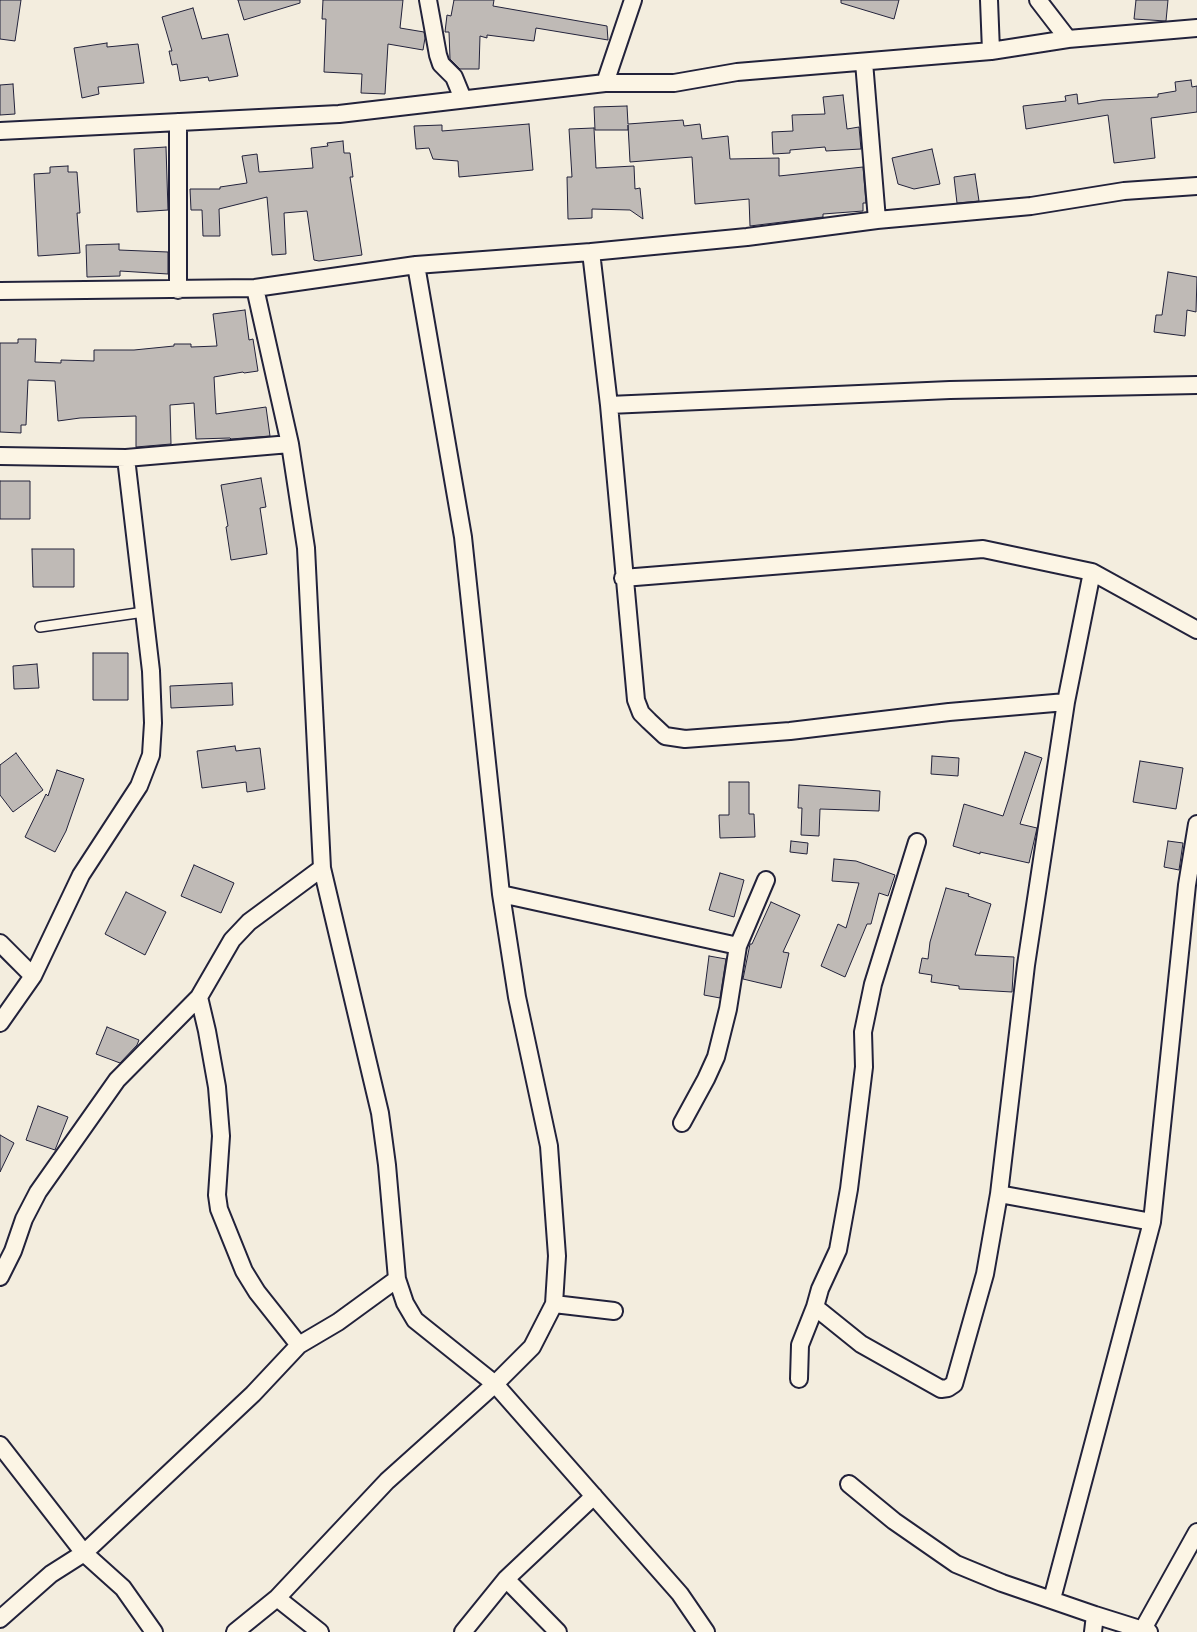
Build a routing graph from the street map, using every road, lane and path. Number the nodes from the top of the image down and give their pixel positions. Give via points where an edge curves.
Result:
1 (428, 0) edge
2 (633, 0) edge
3 (989, 0) edge
4 (1038, 0) edge
5 (1197, 28) edge
6 (1068, 39) junction
7 (991, 51) junction
8 (864, 62) junction
9 (605, 83) junction
10 (464, 98) junction
11 (178, 122) junction
12 (0, 131) edge
13 (1197, 186) edge
14 (877, 220) junction
15 (591, 252) junction
16 (416, 265) junction
17 (255, 288) junction
18 (178, 290) junction
19 (0, 291) edge
20 (1197, 385) edge
21 (608, 404) junction
22 (290, 444) junction
23 (0, 456) edge
24 (126, 458) junction
25 (1092, 572) junction
26 (623, 578) junction
27 (144, 612) junction
28 (40, 628) dead end
29 (1197, 630) edge
30 (1066, 702) junction
31 (1197, 824) edge
32 (917, 842) dead end
33 (322, 868) junction
34 (766, 880) dead end
35 (501, 894) junction
36 (0, 943) edge
37 (738, 946) junction
38 (32, 976) junction
39 (199, 997) junction
40 (0, 1023) edge
41 (682, 1123) dead end
42 (999, 1194) junction
43 (1152, 1222) junction
44 (0, 1277) edge
45 (397, 1279) junction
46 (554, 1304) junction
47 (815, 1307) junction
48 (614, 1311) dead end
49 (299, 1345) junction
50 (799, 1379) dead end
51 (495, 1384) junction
52 (0, 1445) edge
53 (849, 1484) dead end
54 (594, 1496) junction
55 (1197, 1532) edge
56 (84, 1553) junction
57 (506, 1579) junction
58 (278, 1598) junction
59 (1052, 1599) junction
60 (1095, 1615) junction
61 (0, 1619) edge
62 (1146, 1631) edge
63 (154, 1632) edge
64 (235, 1632) edge
65 (320, 1632) edge
66 (463, 1632) edge
67 (558, 1632) edge
68 (706, 1632) edge
69 (1093, 1632) edge

1 - 10 street via 438,56 454,77
2 - 9 street
3 - 7 street
4 - 6 street
5 - 6 street
6 - 7 street
7 - 8 street
8 - 9 street via 737,72 667,84
8 - 14 street
9 - 10 street
10 - 11 street via 339,114
11 - 12 street
11 - 18 street
13 - 14 street via 1124,191 1031,206
14 - 15 street
15 - 16 street
15 - 21 street
16 - 17 street
16 - 35 street via 463,537
17 - 18 street
17 - 22 street
18 - 19 street
20 - 21 street via 950,390
21 - 26 street
22 - 24 street
22 - 33 street via 306,548
23 - 24 street
24 - 27 street
25 - 26 street via 997,551 965,549
25 - 29 street
25 - 30 street
26 - 30 street via 636,700 641,713 665,736 685,739 747,735
27 - 28 lane
27 - 38 street via 151,671 151,756 139,786 80,875
30 - 42 street via 1026,965
31 - 43 street via 1187,885
32 - 47 street via 873,984 863,1032 864,1067 849,1189 838,1250
33 - 39 street via 249,922 232,940
33 - 45 street via 380,1113
34 - 37 street
35 - 37 street
35 - 46 street via 517,998 549,1146 557,1256
36 - 38 street
37 - 41 street via 716,1057
38 - 40 street
39 - 44 street via 117,1080 38,1192
39 - 49 street via 217,1087 221,1136 219,1209 244,1271
42 - 43 street
42 - 47 street via 985,1274 954,1384 948,1388 941,1389 861,1344
43 - 59 street
45 - 49 street
45 - 51 street via 415,1320
46 - 48 street
46 - 51 street via 536,1342
47 - 50 street via 800,1345
49 - 56 street via 252,1394
51 - 54 street
51 - 58 street via 387,1481
52 - 56 street
53 - 59 street via 894,1521 956,1564
54 - 57 street
54 - 68 street via 680,1594
55 - 62 street
56 - 61 street via 51,1574
56 - 63 street via 122,1588
57 - 66 street
57 - 67 street
58 - 64 street
58 - 65 street
59 - 60 street
60 - 62 street
60 - 69 street

